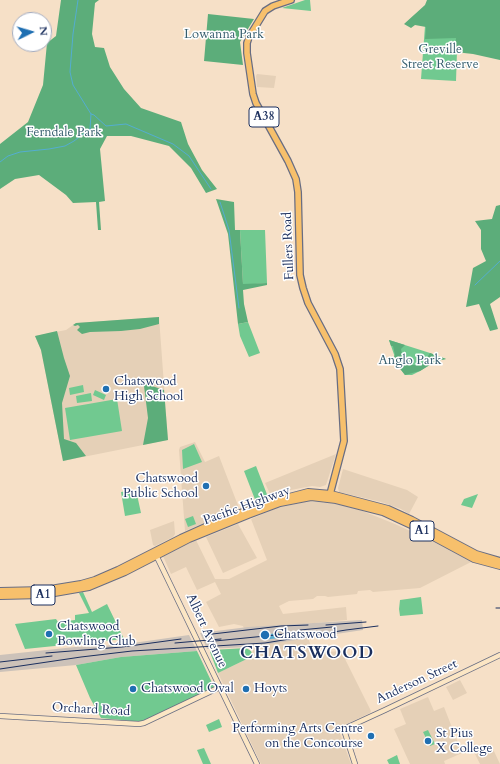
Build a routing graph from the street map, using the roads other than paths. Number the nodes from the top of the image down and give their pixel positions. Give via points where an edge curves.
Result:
1 (291, 0) edge
2 (330, 496) junction
3 (155, 553) junction
4 (500, 561) edge
5 (500, 566) edge
6 (0, 591) edge
7 (0, 596) edge
8 (500, 655) edge
9 (220, 687) junction
10 (0, 716) edge
11 (257, 764) edge
12 (355, 764) edge

1 - 2 main road, Fullers Road / A38 via 273,6 264,13 248,41 247,53 256,103 296,179 300,275 303,288 308,304 336,354 340,369 344,441
2 - 3 highway, Pacific Highway / A1 via 302,498 276,504
2 - 4 highway, Pacific Highway / A1 via 373,504 399,513 476,554
2 - 5 highway, Pacific Highway / A1 via 388,514 474,559
3 - 6 highway, Pacific Highway / A1 via 81,584 44,590
3 - 7 highway, Pacific Highway / A1 via 119,575 89,587 43,595
3 - 9 street, Albert Avenue
8 - 12 street, Anderson Street via 346,728
9 - 10 street, Orchard Road via 139,724
9 - 11 street, Albert Avenue

